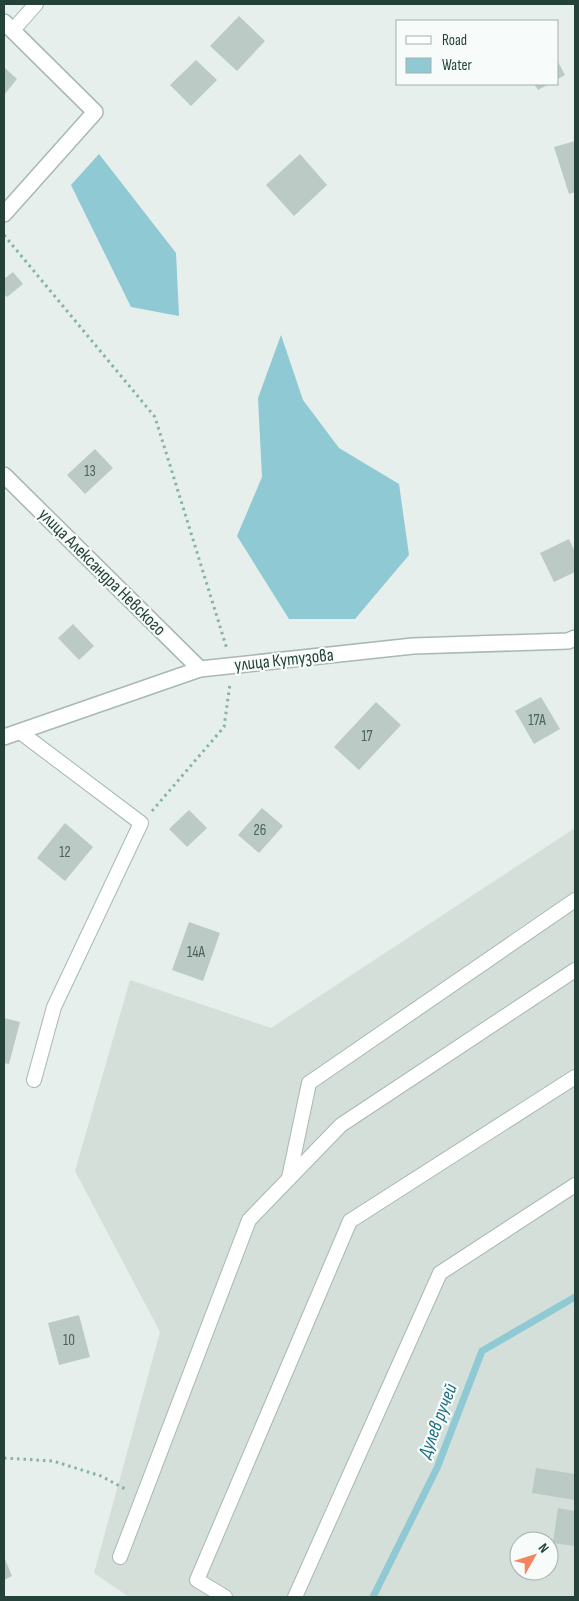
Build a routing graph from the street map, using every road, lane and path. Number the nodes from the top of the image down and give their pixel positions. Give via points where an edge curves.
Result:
1 (36, 4) edge
2 (9, 26) edge
3 (4, 214) edge
4 (4, 235) edge
5 (4, 475) edge
6 (575, 638) edge
7 (232, 666) junction
8 (200, 669) junction
9 (20, 732) junction
10 (4, 737) edge
11 (141, 824) junction
12 (575, 900) edge
13 (575, 970) edge
14 (575, 1077) edge
15 (34, 1080) dead end
16 (289, 1179) junction
17 (575, 1185) edge
18 (4, 1458) edge
19 (142, 1498) junction
20 (120, 1557) dead end
21 (225, 1597) edge
22 (295, 1597) edge

1 - 2 lane
2 - 3 street via 95,112
4 - 7 path via 155,417
5 - 8 street, улица Александра Невского
6 - 7 street, улица Кутузова via 568,641 413,646
7 - 8 street, улица Кутузова
7 - 11 path via 224,727
8 - 9 street, улица Кутузова
9 - 10 street, улица Кутузова
9 - 11 lane
11 - 15 lane via 54,1007
12 - 16 lane via 309,1083
13 - 16 lane via 341,1125
14 - 21 lane via 350,1221 197,1580
16 - 19 lane via 249,1220
17 - 22 lane via 440,1273
18 - 19 path via 53,1461 101,1476
19 - 20 lane

